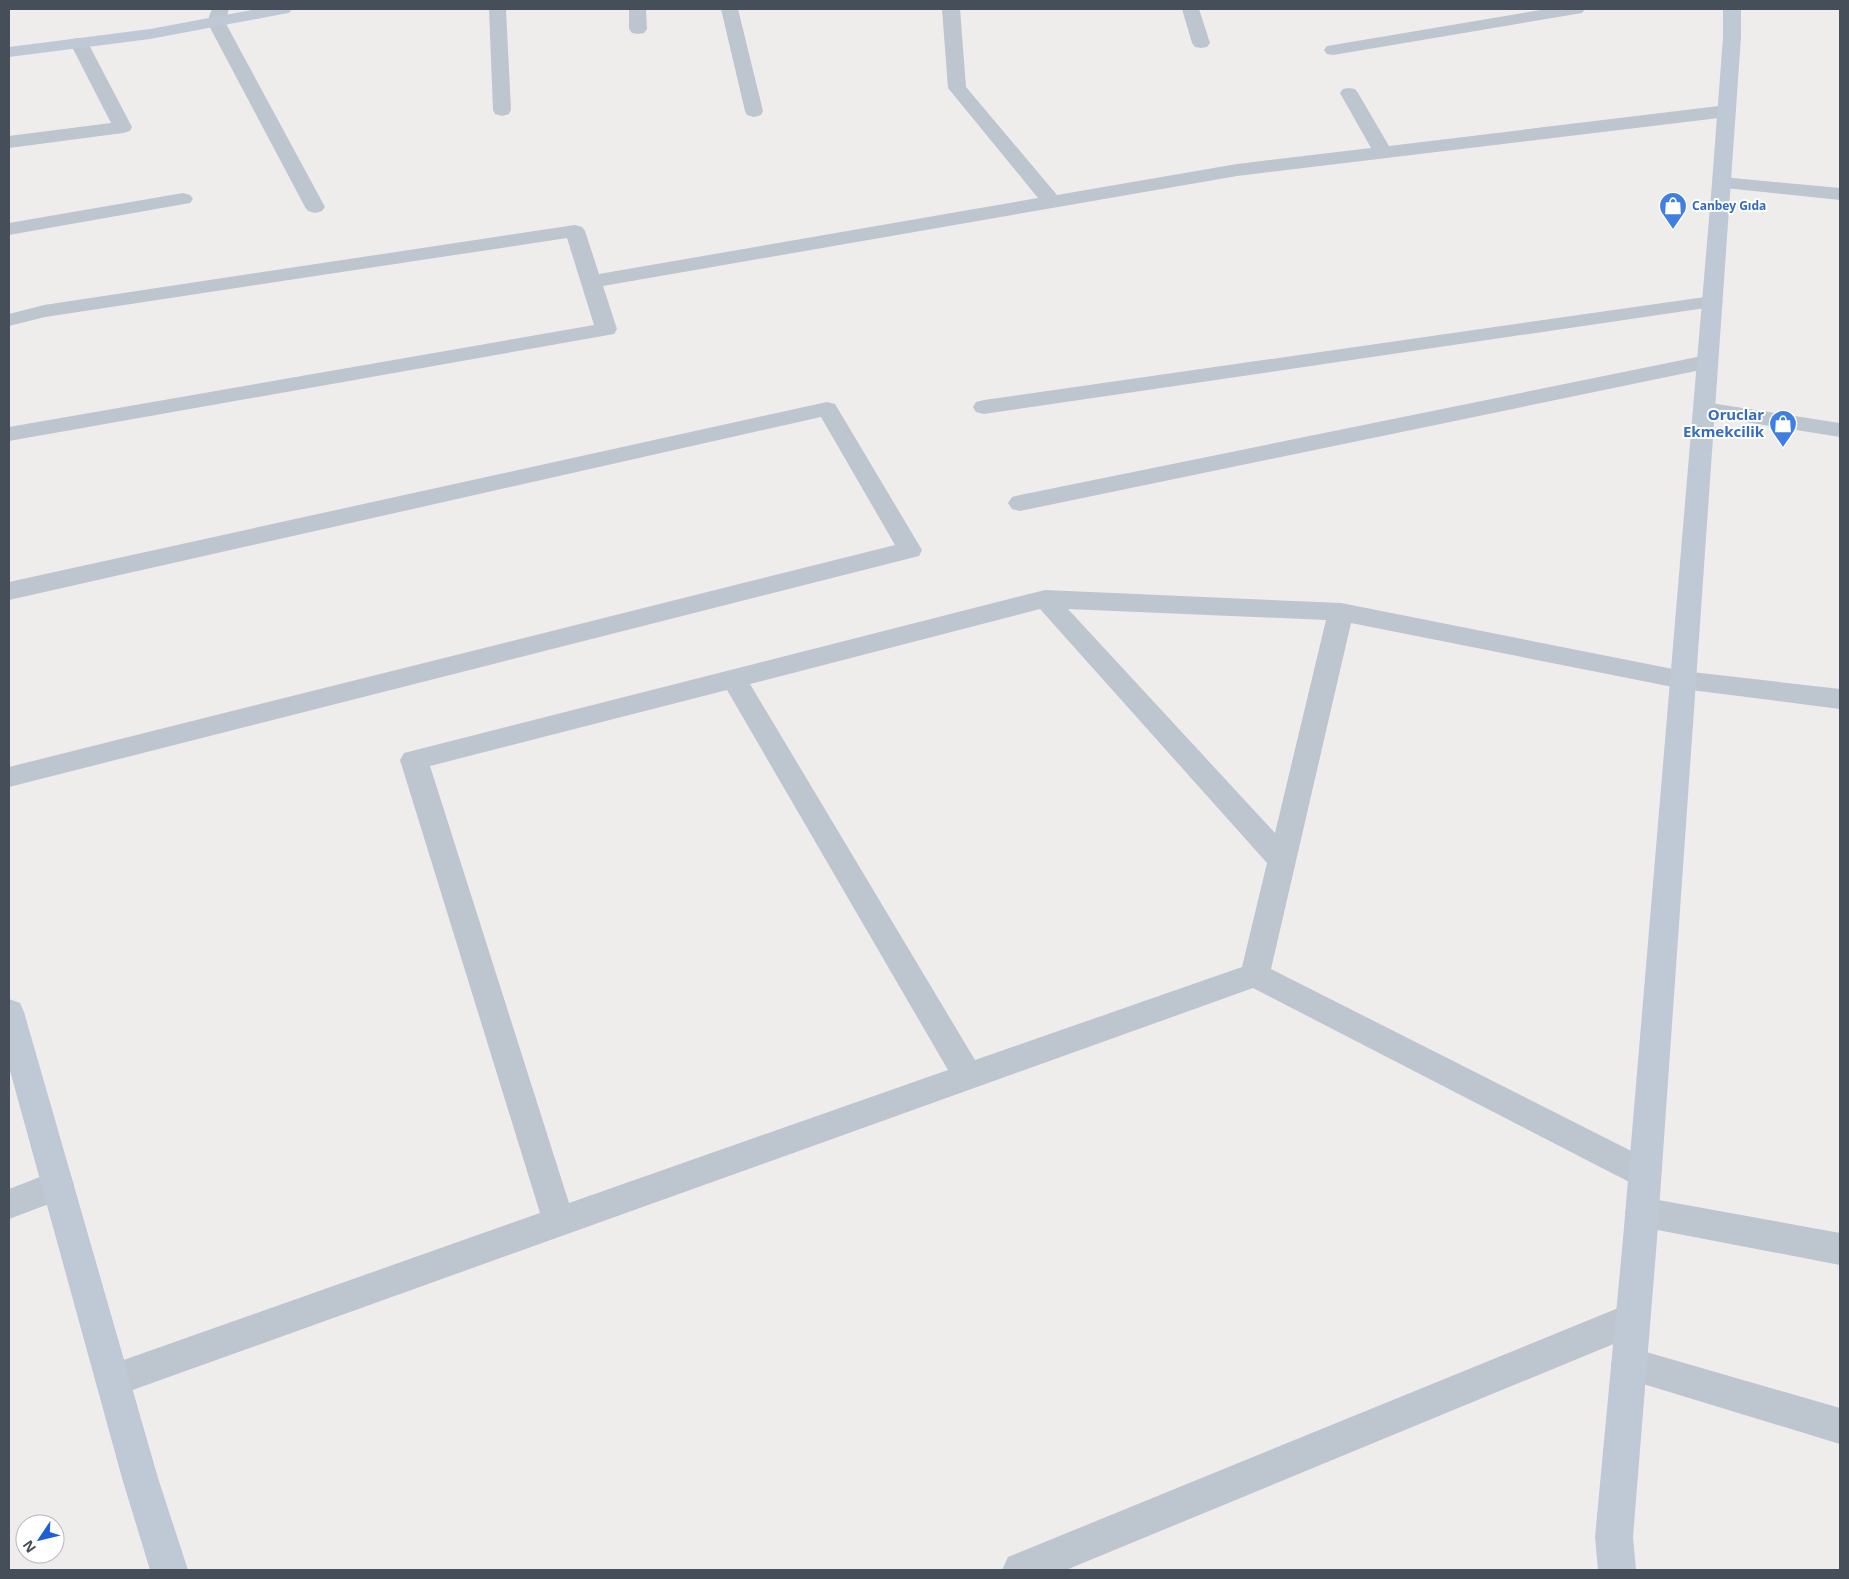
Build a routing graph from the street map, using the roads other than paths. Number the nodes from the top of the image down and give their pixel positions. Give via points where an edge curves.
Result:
1 (283, 9) edge
2 (497, 9) edge
3 (637, 9) edge
4 (729, 9) edge
5 (951, 9) edge
6 (1190, 9) edge
7 (1576, 9) edge
8 (1732, 9) edge
9 (218, 15) edge
10 (638, 29) dead end
11 (79, 43) junction
12 (1201, 43) dead end
13 (1333, 50) dead end
14 (9, 52) edge
15 (1349, 93) dead end
16 (502, 110) dead end
17 (754, 111) dead end
18 (1727, 111) junction
19 (9, 142) edge
20 (1383, 152) junction
21 (1722, 183) junction
22 (1840, 194) edge
23 (183, 199) dead end
24 (1051, 201) junction
25 (315, 206) dead end
26 (9, 229) edge
27 (591, 282) junction
28 (1712, 302) junction
29 (9, 320) edge
30 (1707, 362) junction
31 (984, 407) dead end
32 (1704, 409) junction
33 (1840, 430) edge
34 (9, 434) edge
35 (1020, 503) dead end
36 (9, 591) edge
37 (1045, 599) junction
38 (1341, 612) junction
39 (734, 679) junction
40 (1683, 680) junction
41 (1840, 699) edge
42 (9, 777) edge
43 (1283, 861) junction
44 (1255, 975) junction
45 (9, 1012) edge
46 (968, 1076) junction
47 (1645, 1174) junction
48 (58, 1185) junction
49 (9, 1204) edge
50 (1642, 1212) junction
51 (559, 1222) junction
52 (1840, 1249) edge
53 (1633, 1319) junction
54 (1629, 1364) junction
55 (112, 1380) junction
56 (1840, 1426) edge
57 (169, 1570) edge
58 (1021, 1570) edge
59 (1617, 1570) edge

1 - 9 main road
2 - 16 street
3 - 10 street
4 - 17 street
5 - 24 street via 957,88
6 - 12 street
7 - 13 street
8 - 18 main road
9 - 11 main road via 150,34
9 - 25 street
11 - 14 main road
11 - 19 street via 123,126
15 - 20 street
18 - 20 street
18 - 21 main road
20 - 24 street via 1236,170
21 - 22 street
21 - 28 main road
23 - 26 street
24 - 27 street
27 - 29 street via 575,231
27 - 34 street via 606,329
28 - 30 main road
28 - 31 street
30 - 32 main road
30 - 35 street
32 - 33 street
32 - 40 main road
36 - 42 street via 827,409 910,550
37 - 38 street
37 - 39 street
37 - 43 street
38 - 40 street
38 - 43 street
39 - 46 street
39 - 51 street via 414,760
40 - 41 street
40 - 47 main road
43 - 44 street
44 - 46 street
44 - 47 street
45 - 48 main road
46 - 51 street
47 - 50 main road
48 - 49 street
48 - 55 main road
50 - 52 street
50 - 53 main road
51 - 55 street
53 - 54 main road
53 - 58 street
54 - 56 street
54 - 59 main road via 1614,1537
55 - 57 main road

